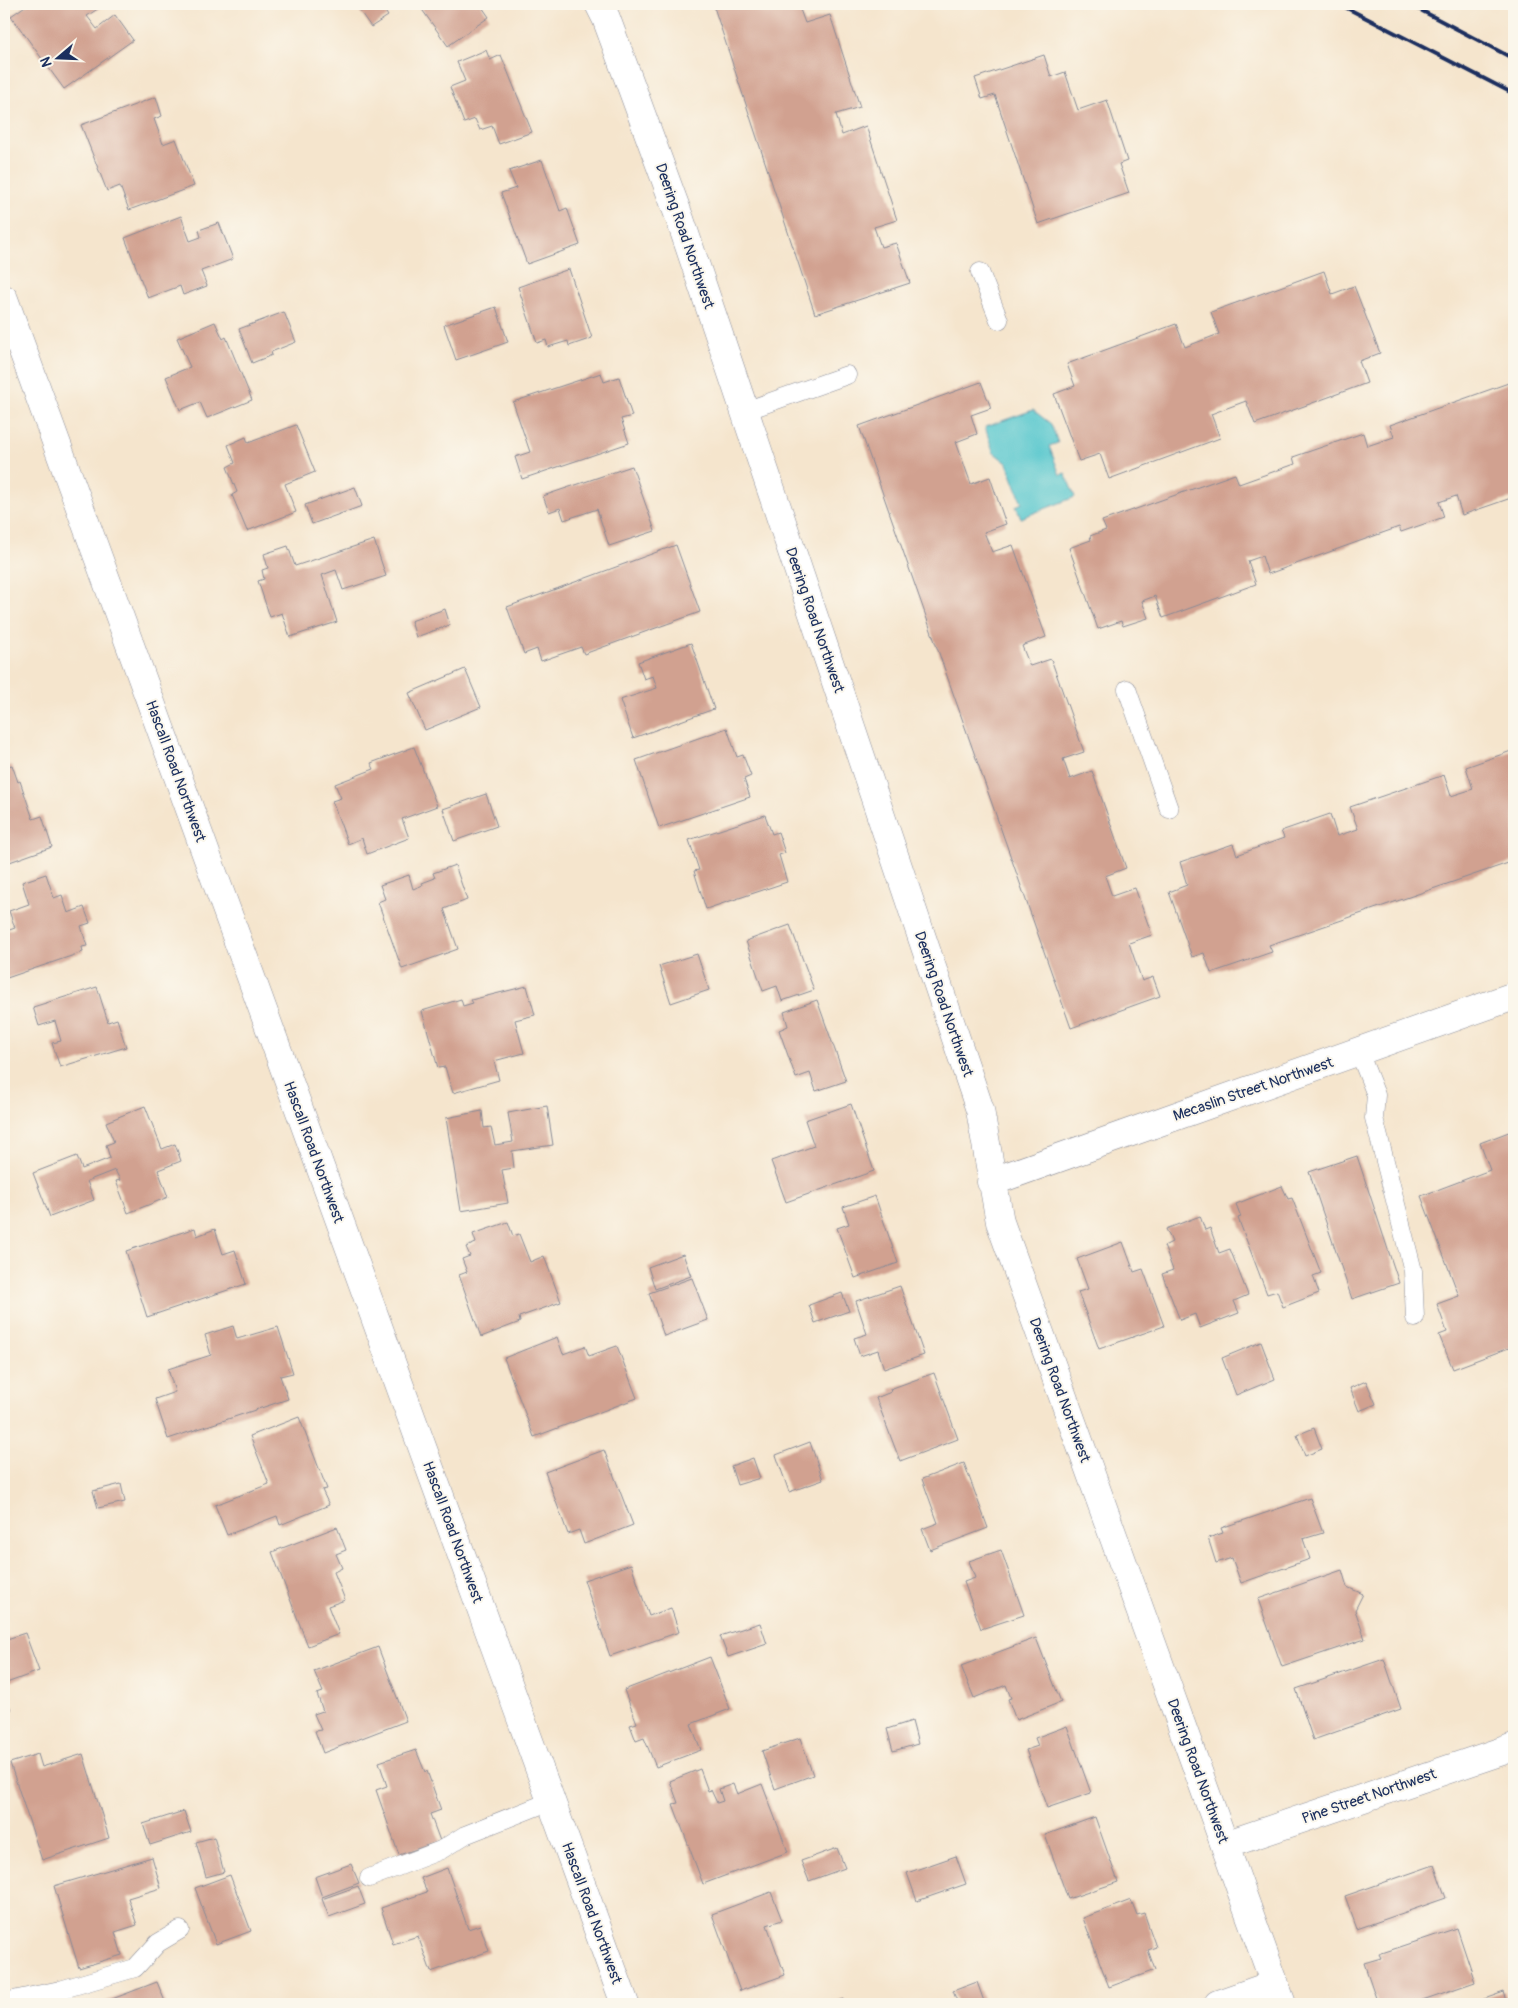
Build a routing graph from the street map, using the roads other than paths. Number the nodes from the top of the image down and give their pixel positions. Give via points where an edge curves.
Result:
1 (599, 4) edge
2 (980, 272) dead end
3 (4, 300) edge
4 (999, 320) dead end
5 (847, 375) dead end
6 (745, 411) junction
7 (1127, 689) dead end
8 (1169, 809) dead end
9 (1514, 996) edge
10 (1359, 1052) junction
11 (991, 1182) junction
12 (1415, 1318) dead end
13 (1514, 1746) edge
14 (551, 1801) junction
15 (1224, 1845) junction
16 (369, 1878) dead end
17 (180, 1930) dead end
18 (1279, 1994) edge
19 (4, 2002) edge
20 (625, 2004) edge
21 (1218, 2004) edge

1 - 6 street, Deering Road Northwest via 680,219
2 - 4 lane
3 - 14 street, Hascall Road Northwest
5 - 6 lane
6 - 11 street, Deering Road Northwest via 980,1110
7 - 8 lane
9 - 10 street, Mecaslin Street Northwest
10 - 11 street, Mecaslin Street Northwest
10 - 12 lane via 1376,1095 1374,1118 1413,1271
11 - 15 street, Deering Road Northwest via 1000,1222
13 - 15 street, Pine Street Northwest
14 - 16 lane
14 - 20 street, Hascall Road Northwest
15 - 18 street, Deering Road Northwest
17 - 19 lane via 158,1943 135,1968
18 - 21 street

